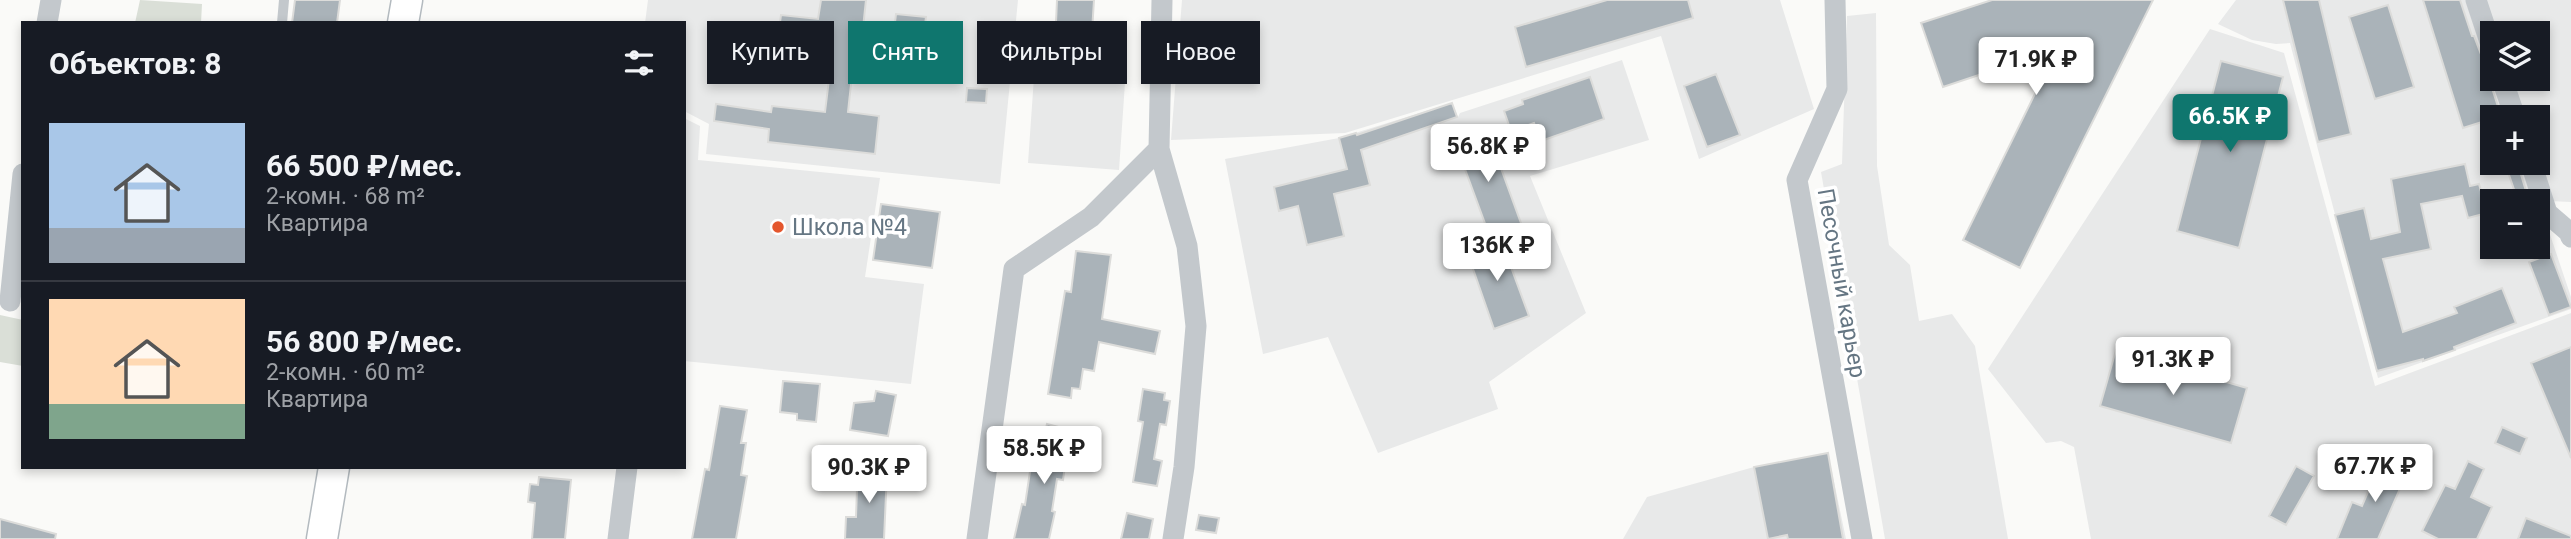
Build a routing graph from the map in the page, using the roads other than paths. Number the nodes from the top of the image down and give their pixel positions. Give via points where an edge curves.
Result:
1 (51, 0) edge
2 (284, 0) edge
3 (407, 0) edge
4 (1162, 0) edge
5 (1835, 0) edge
6 (2476, 0) edge
7 (47, 21) edge
8 (282, 21) edge
9 (403, 21) edge
10 (2483, 21) edge
11 (1159, 149) junction
12 (2534, 175) edge
13 (21, 194) edge
14 (2571, 237) edge
15 (10, 301) dead end
16 (334, 469) edge
17 (627, 469) edge
18 (322, 539) edge
19 (618, 539) edge
20 (977, 539) edge
21 (1173, 539) edge
22 (1862, 539) edge

1 - 7 street
2 - 8 lane
3 - 9 main road
4 - 11 street
5 - 22 street, Песочный карьер via 1837,89 1797,180
6 - 10 street
11 - 20 street via 1091,217 1014,269
11 - 21 street via 1187,246 1196,326
12 - 14 street via 2547,213
13 - 15 street
16 - 18 main road
17 - 19 street

